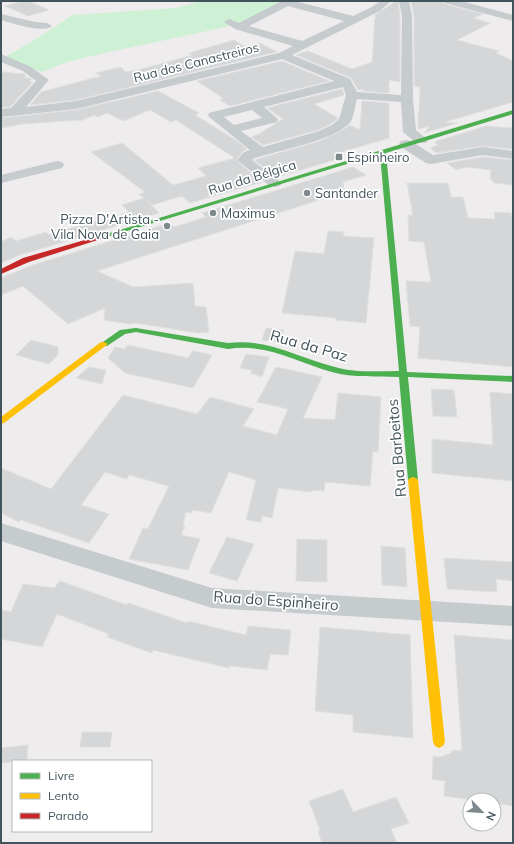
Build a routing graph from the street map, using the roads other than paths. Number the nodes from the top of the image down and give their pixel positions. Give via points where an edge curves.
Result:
1 (386, 1) edge
2 (404, 1) edge
3 (449, 1) edge
4 (289, 2) edge
5 (1, 17) edge
6 (513, 18) edge
7 (354, 20) junction
8 (229, 22) dead end
9 (47, 26) dead end
10 (239, 27) junction
11 (304, 45) junction
12 (284, 55) junction
13 (1, 57) edge
14 (346, 82) junction
15 (352, 95) junction
16 (407, 99) junction
17 (254, 106) junction
18 (15, 111) junction
19 (1, 113) edge
20 (510, 114) edge
21 (232, 129) junction
22 (421, 140) junction
23 (406, 144) junction
24 (383, 151) junction
25 (261, 152) junction
26 (513, 155) edge
27 (57, 165) dead end
28 (1, 179) edge
29 (275, 183) junction
30 (1, 272) edge
31 (404, 375) junction
32 (513, 379) edge
33 (1, 421) edge
34 (1, 532) edge
35 (425, 611) junction
36 (513, 616) edge
37 (439, 742) dead end

1 - 7 street, Rua dos Canastreiros
2 - 16 street via 407,16
3 - 6 street
4 - 7 street
4 - 10 street
5 - 9 street
7 - 11 street, Rua dos Canastreiros
8 - 10 street
10 - 11 street
11 - 12 street, Rua dos Canastreiros
12 - 14 street
12 - 18 street, Rua dos Canastreiros via 76,105
13 - 18 street via 43,80
14 - 15 street
14 - 17 street
15 - 16 street
15 - 25 street via 346,120 337,128
16 - 22 street via 410,132
17 - 21 street via 272,119
17 - 21 street via 214,116
18 - 19 street, Rua dos Canastreiros
20 - 22 street, Rua da Bélgica
21 - 25 street
22 - 23 street, Rua da Bélgica
23 - 24 street, Rua da Bélgica
23 - 26 street via 431,160 483,151
24 - 29 street, Rua da Bélgica
24 - 31 street, Rua Barbeitos
25 - 29 street via 249,155 244,160
27 - 28 street
29 - 30 street, Rua da Bélgica via 26,260
31 - 32 street, Rua da Paz
31 - 33 street, Rua da Paz via 334,370 278,350 244,344 228,346 136,330 115,336
31 - 35 street, Rua Barbeitos
34 - 35 street, Rua do Espinheiro via 212,598
35 - 36 street, Rua do Espinheiro
35 - 37 street, Rua Barbeitos

